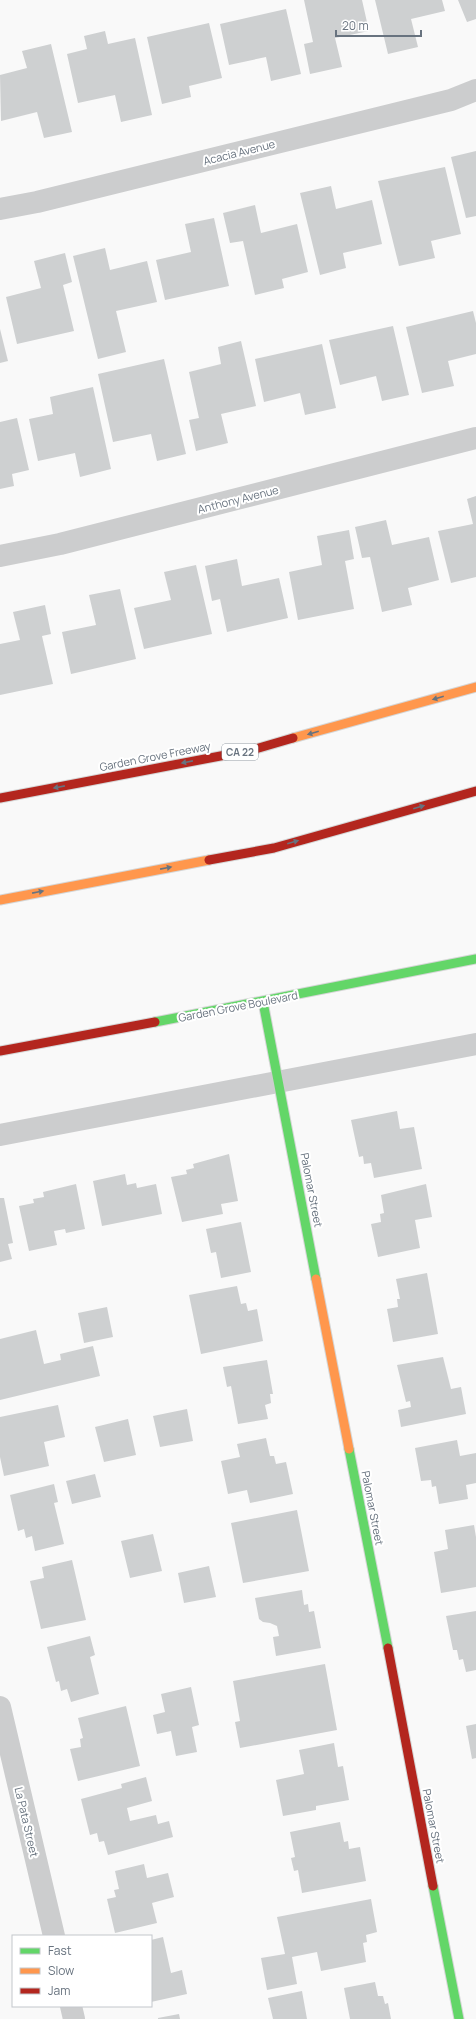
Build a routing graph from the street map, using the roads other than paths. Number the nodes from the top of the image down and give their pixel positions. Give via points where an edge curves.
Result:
1 (476, 90) edge
2 (0, 209) edge
3 (476, 438) edge
4 (0, 556) edge
5 (476, 687) edge
6 (476, 791) edge
7 (0, 798) edge
8 (0, 900) edge
9 (476, 959) edge
10 (263, 1002) junction
11 (476, 1044) edge
12 (0, 1050) edge
13 (279, 1082) junction
14 (0, 1135) edge
15 (0, 1707) edge
16 (54, 1935) edge
17 (71, 2007) edge
18 (74, 2019) edge
19 (459, 2019) edge

1 - 2 street, Acacia Avenue via 451,100
3 - 4 street, Anthony Avenue via 60,544
5 -> 7 main road, Garden Grove Freeway / CA 22 via 252,750
8 -> 6 main road via 274,848
9 - 10 main road, Garden Grove Boulevard
10 - 12 main road, Garden Grove Boulevard
10 - 13 main road, Palomar Street
11 - 13 street
13 - 14 street
13 - 19 main road, Palomar Street
15 - 16 street, La Pata Street
17 - 18 street

